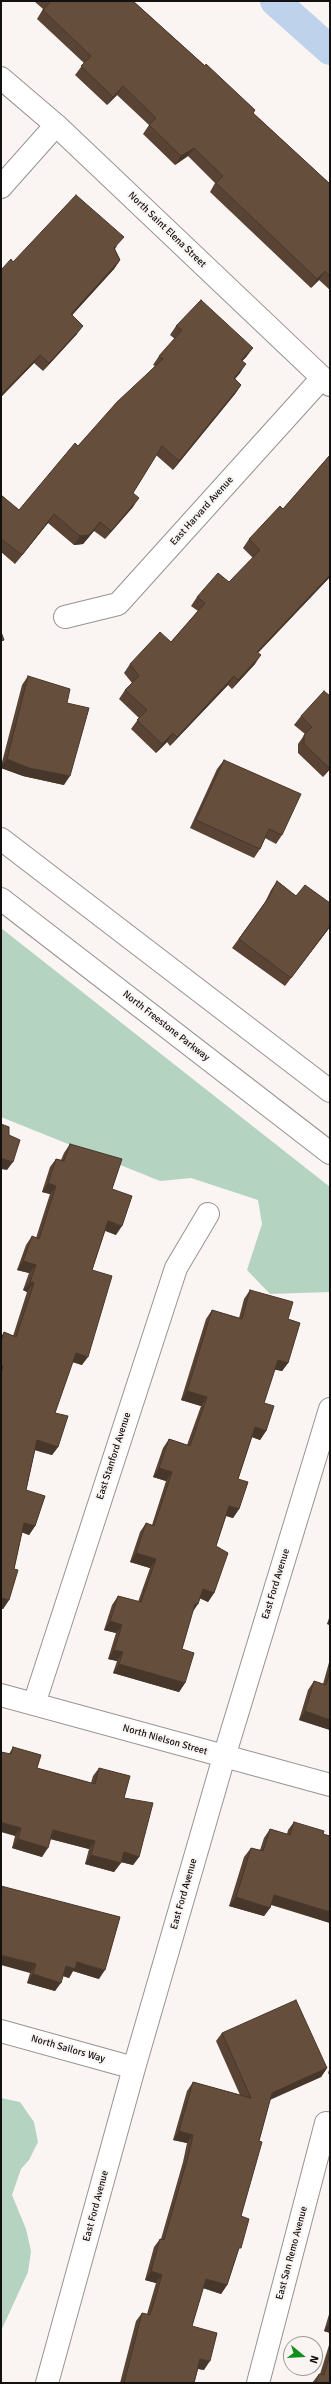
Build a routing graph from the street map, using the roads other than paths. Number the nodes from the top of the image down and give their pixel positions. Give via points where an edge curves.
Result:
1 (1, 78) edge
2 (56, 125) junction
3 (1, 187) edge
4 (326, 381) edge
5 (65, 617) dead end
6 (1, 840) edge
7 (1, 899) edge
8 (330, 1091) edge
9 (330, 1153) edge
10 (208, 1214) dead end
11 (330, 1409) edge
12 (1, 1696) edge
13 (34, 1704) junction
14 (224, 1757) junction
15 (330, 1784) edge
16 (1, 2030) edge
17 (134, 2068) junction
18 (328, 2124) edge
19 (47, 2383) edge
20 (258, 2383) edge

1 - 2 street, North Saint Elena Street
2 - 3 street
2 - 4 street, North Saint Elena Street
4 - 5 street, East Harvard Avenue via 118,604
6 - 8 street
7 - 9 street, North Freestone Parkway
10 - 13 street, East Stanford Avenue via 176,1268
11 - 14 street, East Ford Avenue
12 - 13 street, North Nielson Street
13 - 14 street, North Nielson Street
14 - 15 street, North Nielson Street
14 - 17 street, East Ford Avenue
16 - 17 street, North Sailors Way
17 - 19 street, East Ford Avenue
18 - 20 street, East San Remo Avenue

